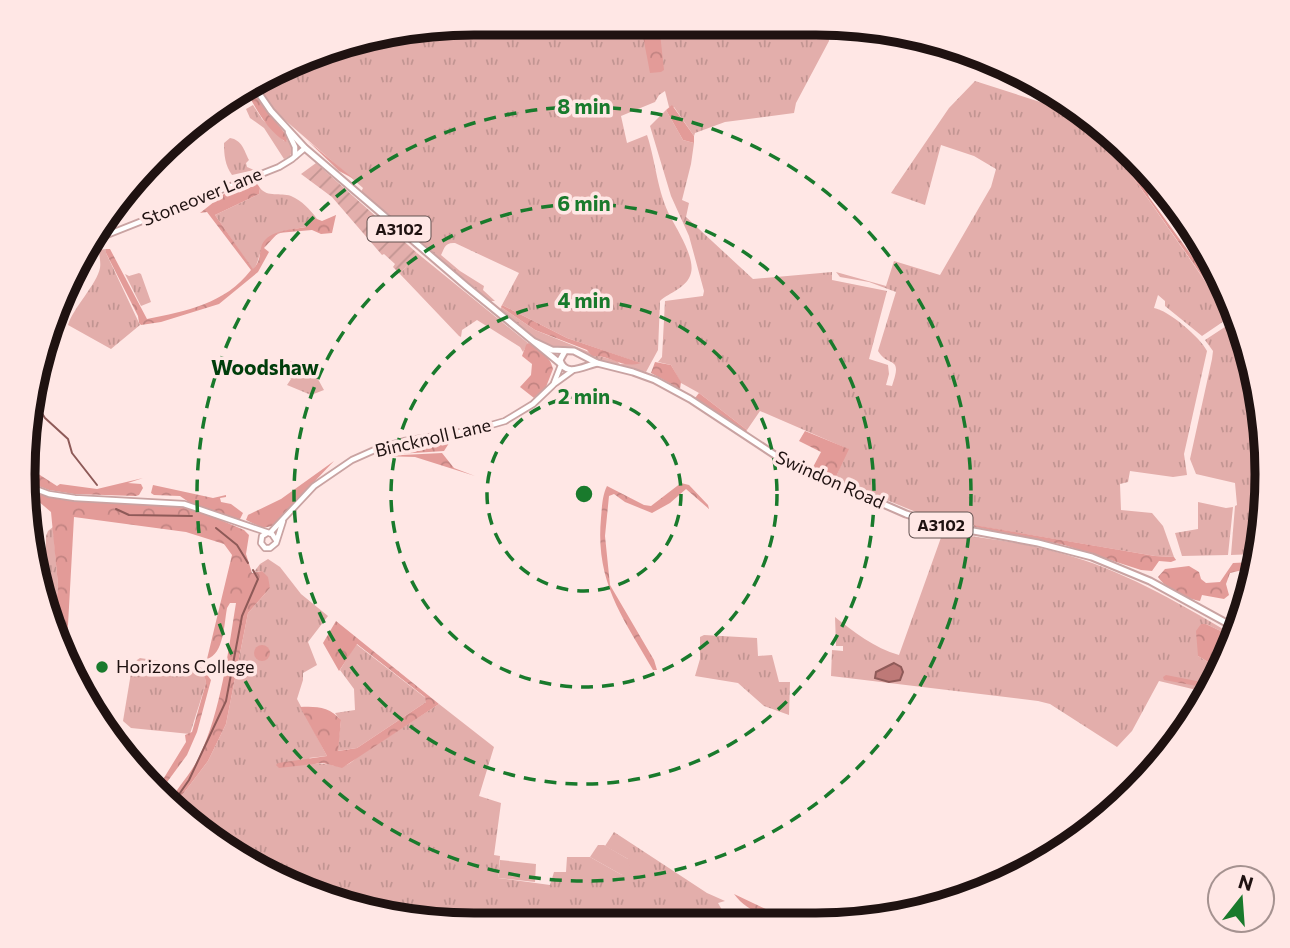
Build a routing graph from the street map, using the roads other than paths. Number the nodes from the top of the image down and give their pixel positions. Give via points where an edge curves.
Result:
1 (258, 92) edge
2 (286, 128) junction
3 (305, 148) junction
4 (295, 157) junction
5 (106, 235) edge
6 (535, 342) junction
7 (565, 351) junction
8 (579, 354) junction
9 (597, 363) junction
10 (561, 365) junction
11 (575, 369) junction
12 (554, 384) junction
13 (36, 489) edge
14 (283, 520) junction
15 (248, 527) junction
16 (268, 533) junction
17 (260, 540) junction
18 (276, 540) junction
19 (1229, 624) edge

1 - 2 main road, A3102
2 - 3 main road, A3102
2 - 4 street
3 - 4 street, Stoneover Lane
3 - 6 main road, A3102
4 - 5 street, Stoneover Lane
6 - 7 main road, A3102
6 - 10 main road, A3102
7 - 8 main road
7 - 10 main road
8 - 9 main road, Swindon Road / A3102
8 - 11 main road
9 - 11 main road, Swindon Road / A3102
9 - 19 main road, Swindon Road / A3102 via 655,380 784,461 906,514 1092,557 1150,581
10 - 11 main road
10 - 12 street, Bincknoll Lane
11 - 12 street, Bincknoll Lane
12 - 14 street, Bincknoll Lane via 505,421 404,441 352,460 314,486
13 - 15 street via 75,498 176,502
14 - 16 street, Bincknoll Lane
14 - 18 street, Bincknoll Lane
15 - 16 street
15 - 17 street
16 - 17 street
16 - 18 street
17 - 18 street via 268,549

